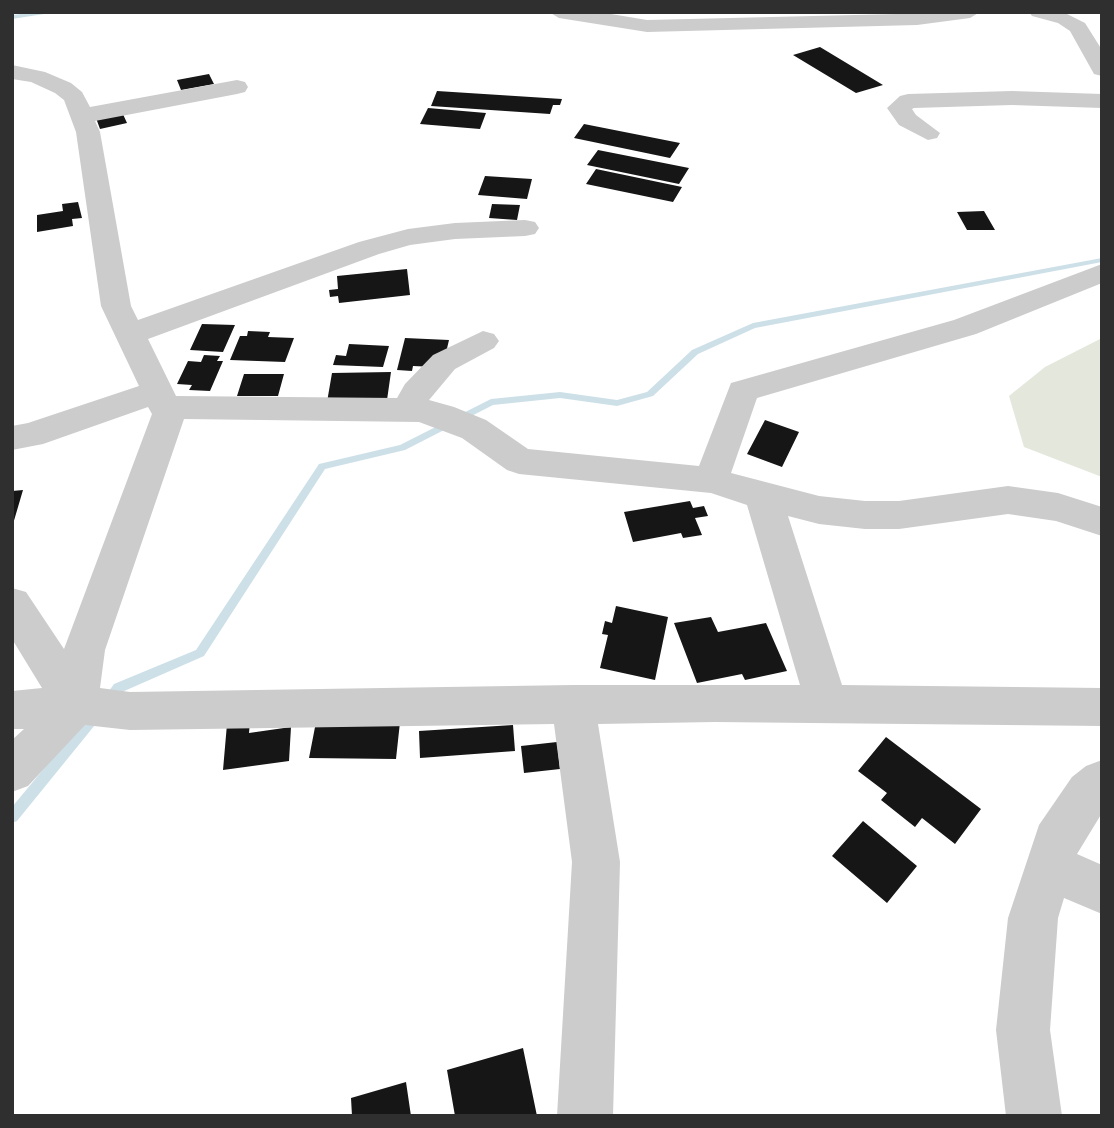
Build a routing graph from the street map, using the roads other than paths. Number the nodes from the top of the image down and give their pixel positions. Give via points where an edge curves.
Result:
1 (559, 12) edge
2 (970, 12) edge
3 (1039, 12) edge
4 (1102, 69) edge
5 (12, 72) edge
6 (237, 87) dead end
7 (1102, 101) edge
8 (82, 116) junction
9 (928, 133) dead end
10 (525, 228) dead end
11 (1102, 273) edge
12 (130, 334) junction
13 (483, 341) dead end
14 (161, 399) junction
15 (407, 409) junction
16 (12, 438) edge
17 (711, 480) junction
18 (763, 496) junction
19 (1102, 522) edge
20 (12, 604) edge
21 (573, 704) junction
22 (827, 704) junction
23 (80, 706) junction
24 (1102, 707) edge
25 (12, 710) edge
26 (12, 771) edge
27 (1102, 781) edge
28 (1049, 866) junction
29 (1102, 890) edge
30 (585, 1116) edge
31 (1034, 1116) edge

1 - 2 street via 647,26 917,19
3 - 4 street via 1078,26
5 - 8 street via 62,88 74,97
6 - 8 street
7 - 9 street via 908,101 900,108 907,120
8 - 12 street via 116,306
10 - 12 street via 408,237
11 - 17 street via 965,327 743,391
12 - 14 street
13 - 15 street via 444,362
14 - 15 street
14 - 16 street
14 - 23 street via 169,414 84,650
15 - 17 street via 442,415 474,429 519,461
17 - 18 street
18 - 19 street via 819,510 865,515 899,515 1008,499 1058,507
18 - 22 street
20 - 23 street
21 - 22 street
21 - 23 street via 130,711
21 - 30 street via 596,862
22 - 24 street
23 - 25 street
23 - 26 street
27 - 28 street via 1088,793 1056,842
28 - 29 street
28 - 31 street via 1033,918 1023,1030

